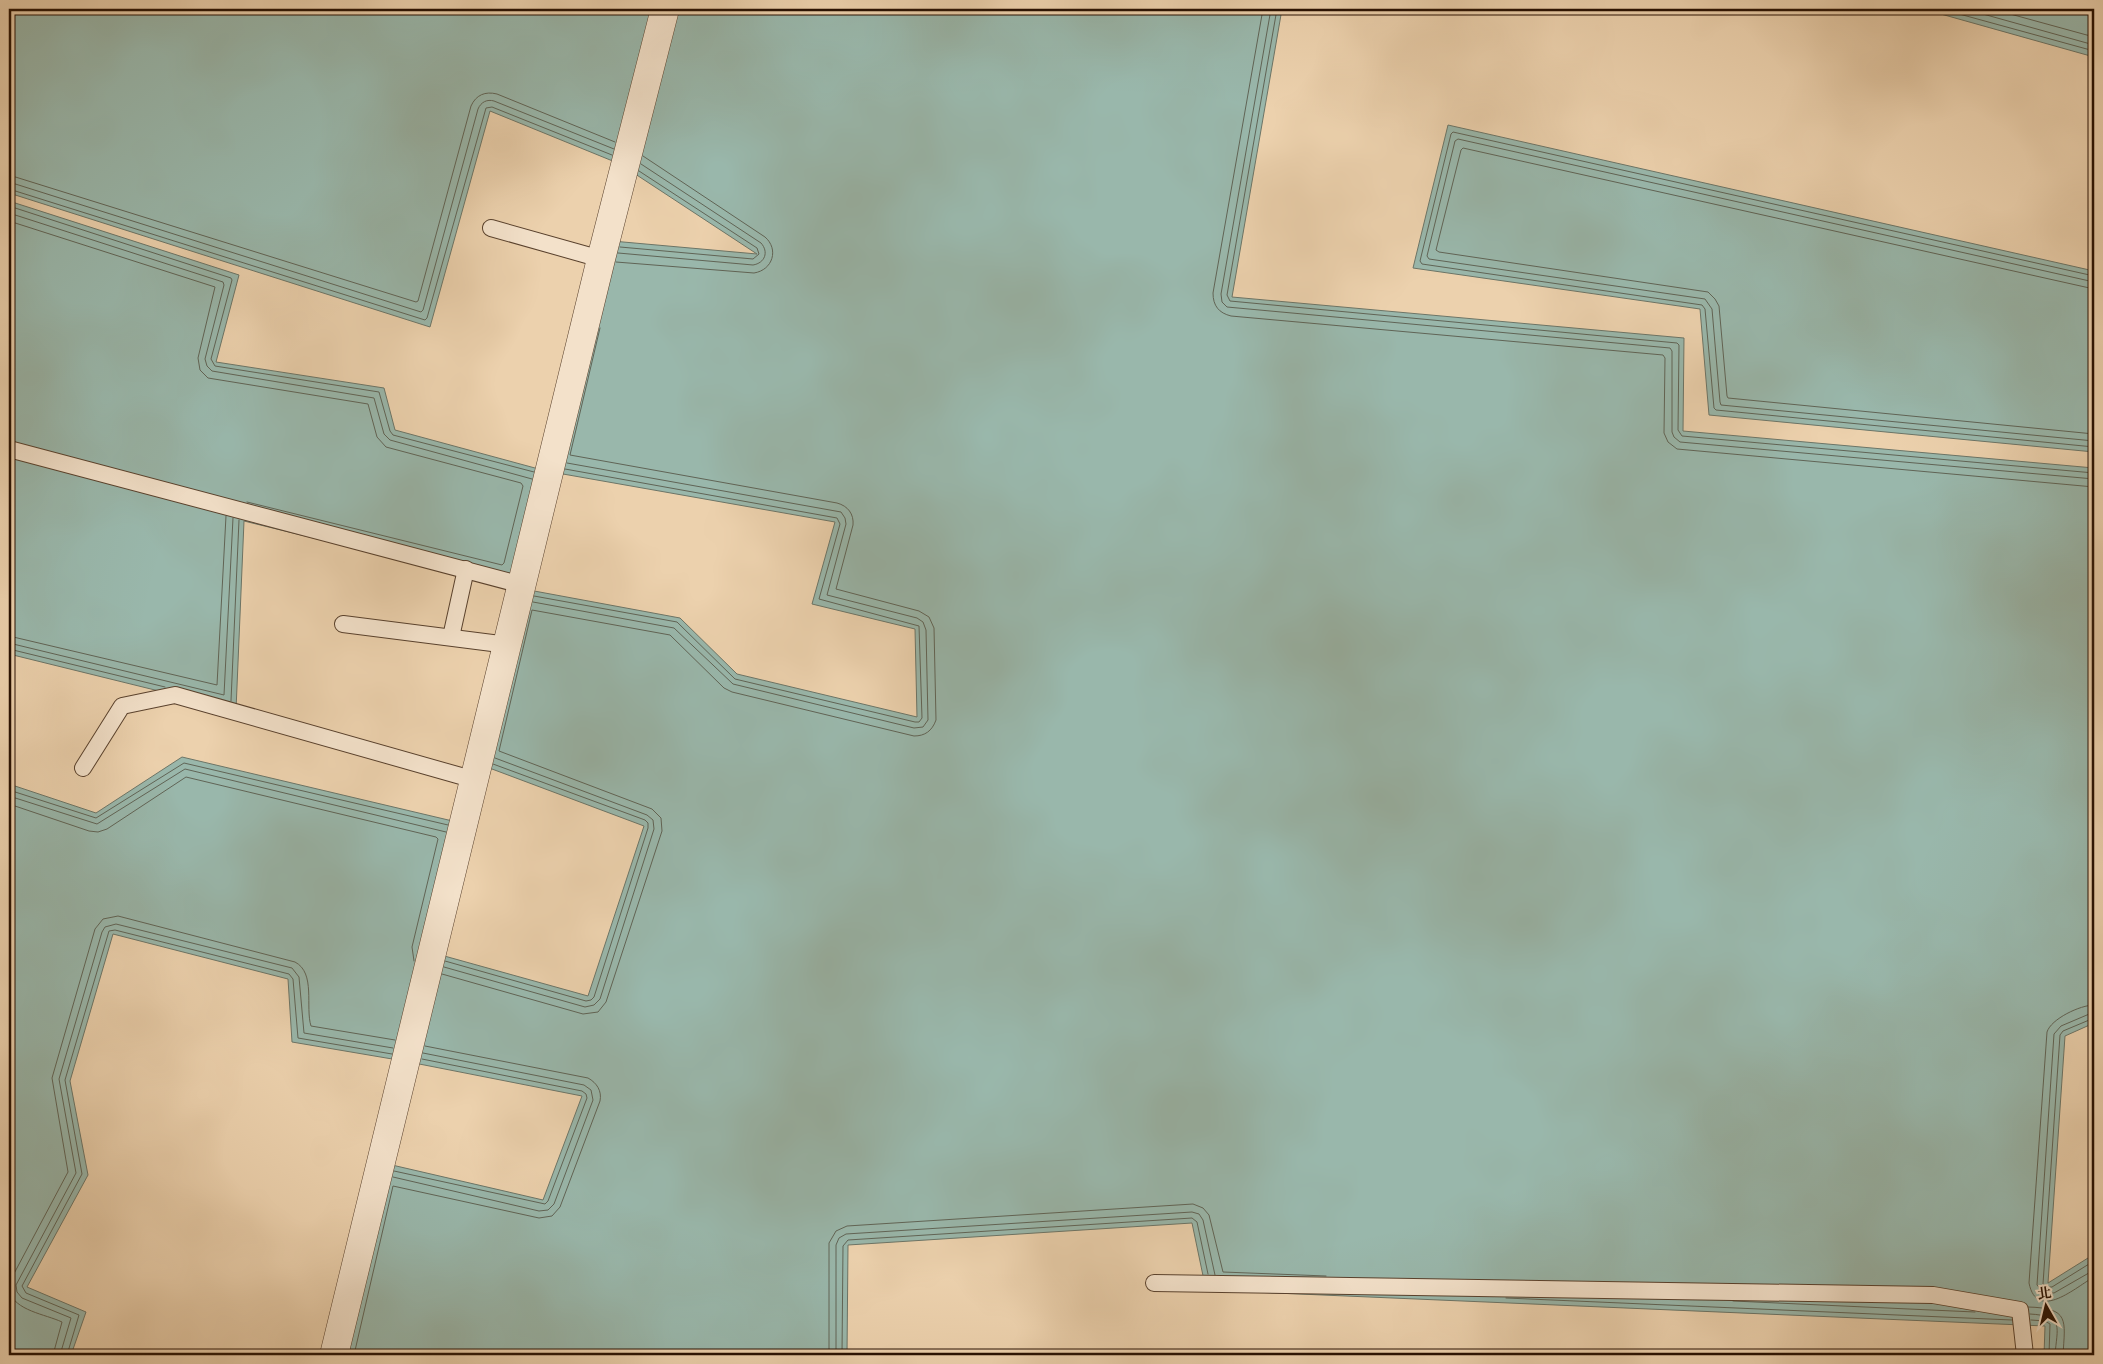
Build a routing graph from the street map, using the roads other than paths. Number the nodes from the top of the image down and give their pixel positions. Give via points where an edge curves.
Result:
1 (665, 9) edge
2 (491, 228) dead end
3 (601, 259) junction
4 (9, 449) edge
5 (466, 569) junction
6 (522, 585) junction
7 (344, 624) dead end
8 (451, 638) junction
9 (508, 645) junction
10 (83, 768) dead end
11 (475, 780) junction
12 (1154, 1283) dead end
13 (334, 1355) edge
14 (2025, 1355) edge

1 - 3 street
2 - 3 lane
3 - 6 street
4 - 5 lane
5 - 6 lane
5 - 8 lane
6 - 9 street
7 - 8 lane
8 - 9 lane
9 - 11 street
10 - 11 lane via 122,706 175,694
11 - 13 street
12 - 14 lane via 1933,1295 2020,1310

